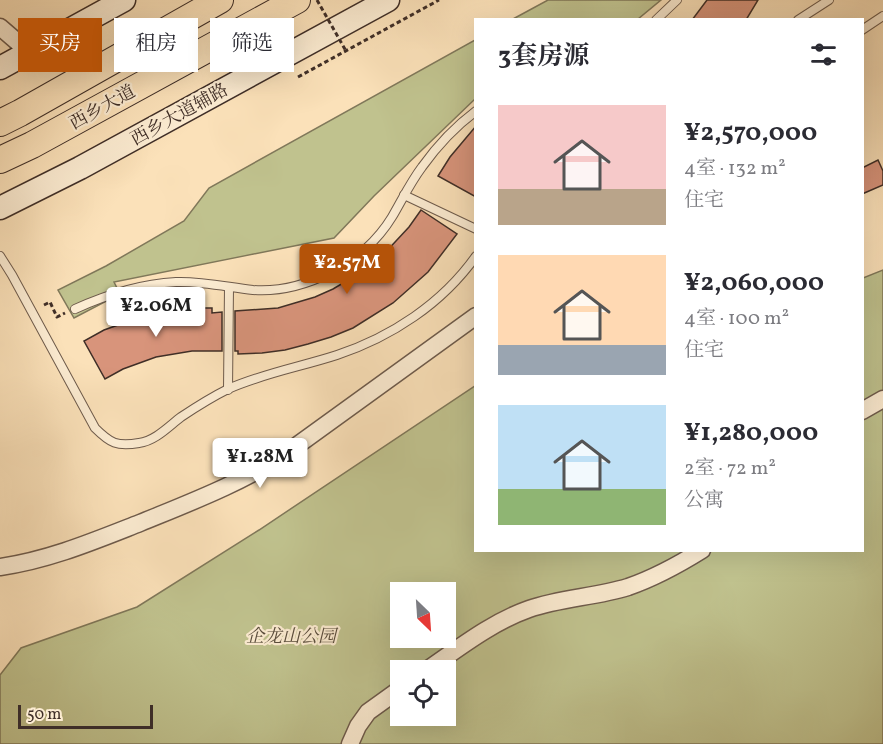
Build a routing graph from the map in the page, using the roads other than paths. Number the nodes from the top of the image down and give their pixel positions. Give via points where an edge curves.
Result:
1 (124, 0) edge
2 (220, 0) edge
3 (297, 0) edge
4 (388, 0) edge
5 (677, 0) edge
6 (829, 0) edge
7 (199, 8) edge
8 (883, 16) edge
9 (91, 18) edge
10 (658, 18) edge
11 (801, 18) edge
12 (0, 27) edge
13 (864, 29) edge
14 (18, 43) edge
15 (18, 58) edge
16 (0, 68) edge
17 (474, 113) edge
18 (7, 119) edge
19 (32, 146) junction
20 (0, 160) edge
21 (0, 167) edge
22 (404, 195) junction
23 (0, 208) edge
24 (474, 228) edge
25 (0, 256) edge
26 (474, 258) edge
27 (229, 286) junction
28 (75, 309) road end
29 (474, 317) edge
30 (228, 390) junction
31 (883, 399) edge
32 (864, 410) edge
33 (699, 552) edge
34 (0, 567) edge
35 (442, 660) edge
36 (390, 696) edge
37 (350, 744) edge

1 - 9 street
2 - 7 main road, 西乡大道
3 - 19 main road, 西乡大道
4 - 23 street, 西乡大道辅路
5 - 10 lane
6 - 11 lane
7 - 18 main road, 西乡大道
8 - 13 lane
12 - 14 street
15 - 16 street
17 - 22 lane via 445,139
19 - 20 main road, 西乡大道
19 - 21 main road
22 - 24 lane
22 - 27 lane via 375,240 333,272 282,289
25 - 30 lane via 95,428 106,439 121,446 142,443
26 - 30 lane via 424,310 367,344
27 - 28 lane via 177,282 150,285 99,298
27 - 30 lane
29 - 34 street via 264,468 215,493 60,554
31 - 32 street
33 - 35 street via 627,587 528,609
36 - 37 street via 368,712

